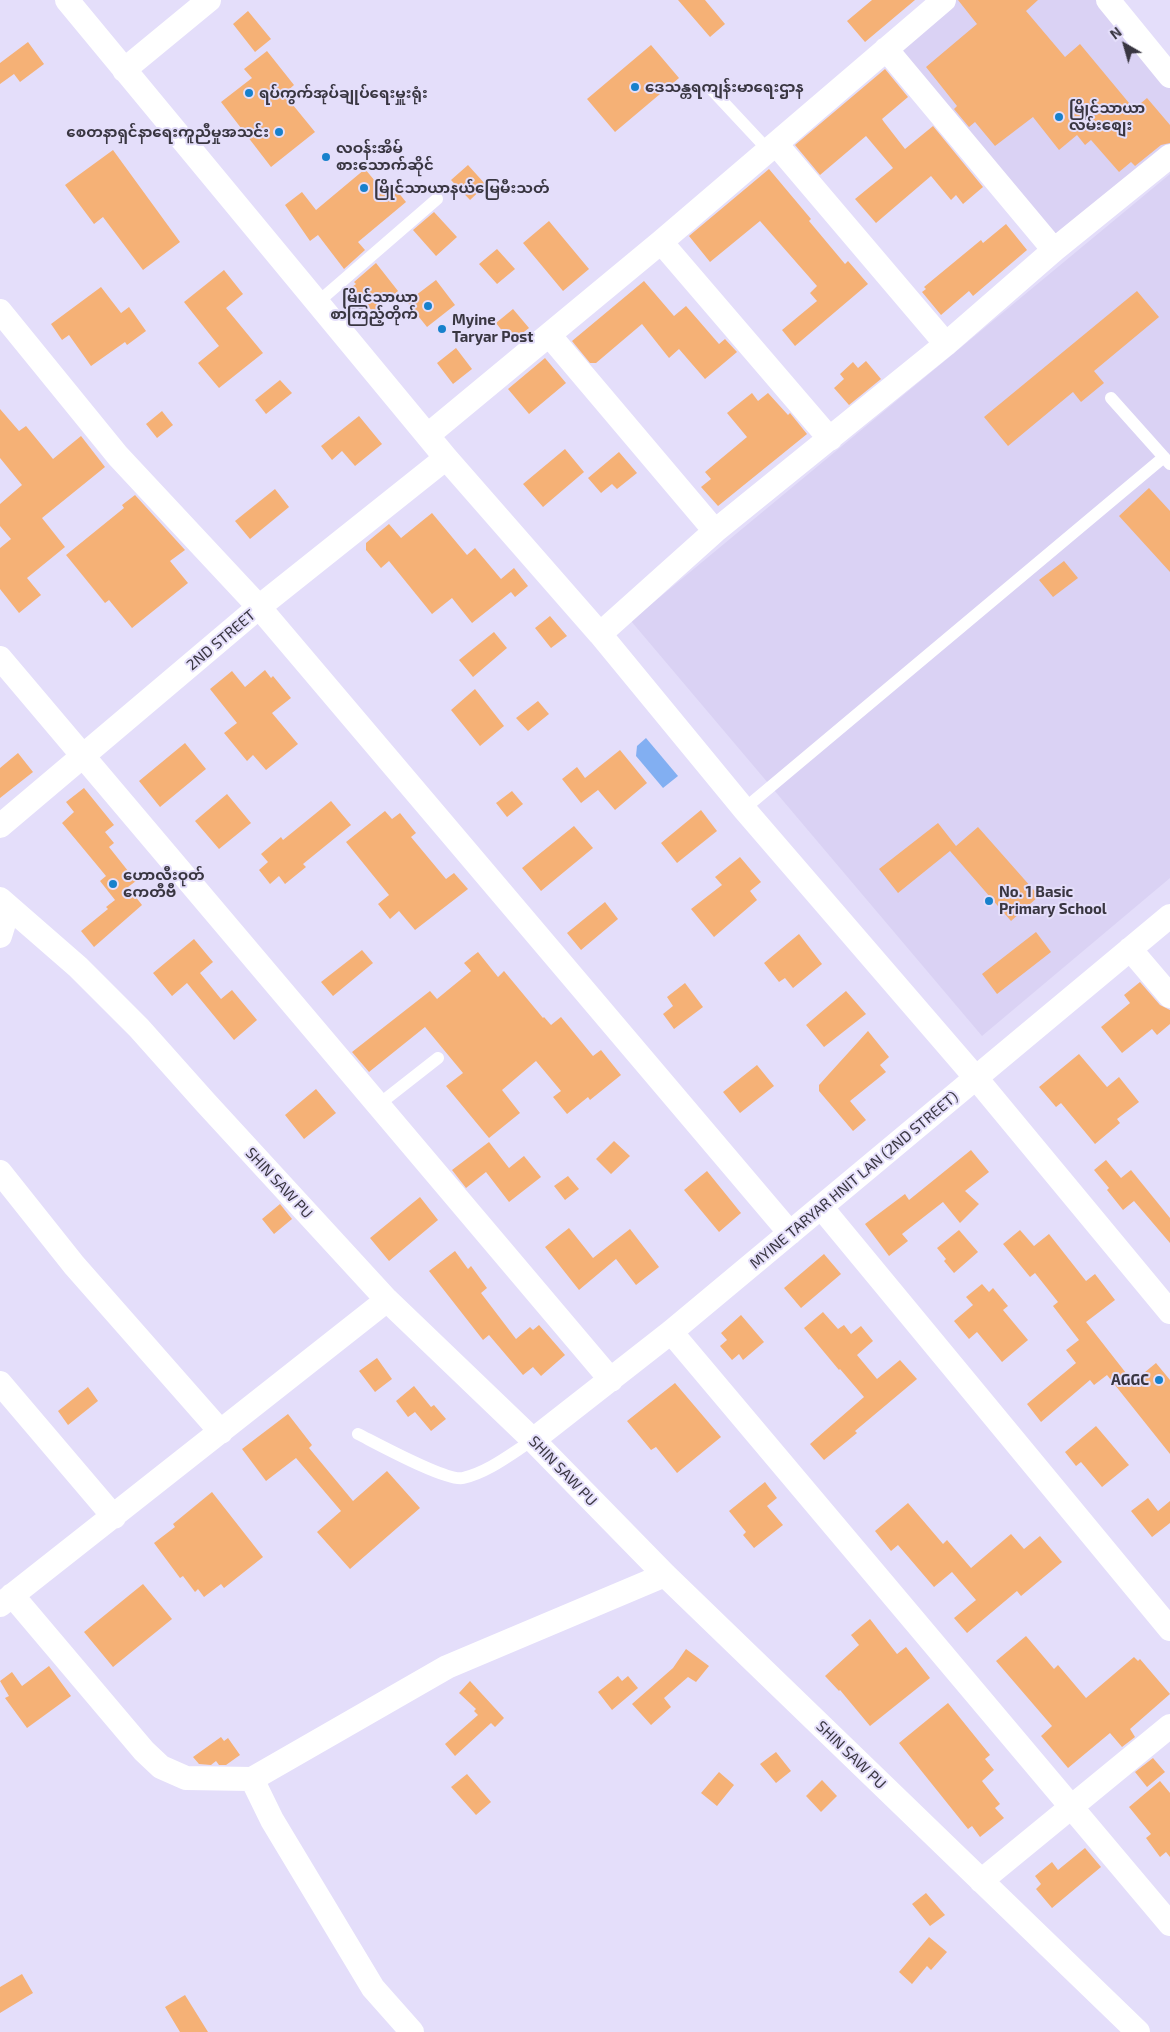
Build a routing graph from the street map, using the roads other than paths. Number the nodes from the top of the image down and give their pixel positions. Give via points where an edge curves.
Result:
1 (67, 0) edge
2 (209, 0) edge
3 (944, 0) edge
4 (1108, 0) edge
5 (886, 49) junction
6 (124, 70) junction
7 (1170, 76) edge
8 (712, 90) dead end
9 (772, 148) junction
10 (1170, 156) edge
11 (437, 199) dead end
12 (661, 242) junction
13 (1054, 250) junction
14 (318, 302) junction
15 (0, 311) edge
16 (550, 336) junction
17 (946, 344) junction
18 (1111, 398) dead end
19 (428, 435) junction
20 (830, 439) junction
21 (446, 458) junction
22 (1167, 461) edge
23 (716, 530) junction
24 (259, 608) junction
25 (600, 634) junction
26 (0, 658) edge
27 (82, 756) junction
28 (744, 809) junction
29 (0, 826) edge
30 (5, 903) edge
31 (1170, 916) edge
32 (0, 936) edge
33 (1130, 949) junction
34 (1170, 996) edge
35 (438, 1058) dead end
36 (976, 1078) junction
37 (378, 1105) junction
38 (0, 1172) edge
39 (821, 1207) junction
40 (790, 1233) junction
41 (387, 1300) junction
42 (1170, 1312) edge
43 (672, 1332) junction
44 (611, 1380) junction
45 (0, 1383) edge
46 (221, 1432) junction
47 (358, 1434) dead end
48 (533, 1440) junction
49 (114, 1517) junction
50 (666, 1576) junction
51 (6, 1600) edge
52 (1170, 1629) edge
53 (1170, 1726) edge
54 (252, 1779) junction
55 (1071, 1807) junction
56 (981, 1881) junction
57 (1170, 1924) edge
58 (412, 2032) edge
59 (1138, 2032) edge

1 - 6 street
2 - 6 street
3 - 5 street
4 - 7 street
5 - 9 street
5 - 13 street
6 - 14 street
8 - 9 lane
9 - 12 street
9 - 17 street
10 - 13 street
11 - 14 lane
12 - 16 street
12 - 20 street
13 - 17 street
14 - 19 street
15 - 24 street via 118,456
16 - 19 street
16 - 23 street
17 - 20 street
18 - 22 lane
19 - 21 street
20 - 23 street
21 - 24 street, 2ND STREET
21 - 25 street
22 - 28 lane
23 - 25 street
24 - 27 street, 2ND STREET
24 - 40 street
25 - 28 street
26 - 27 street
27 - 29 street, 2ND STREET
27 - 37 street
28 - 36 street
30 - 32 street
30 - 41 street, SHIN SAW PU via 78,967 139,1028
31 - 33 street, MYINE TARYAR HNIT LAN (2ND STREET)
33 - 34 street
33 - 36 street, MYINE TARYAR HNIT LAN (2ND STREET)
35 - 37 lane
36 - 39 street, MYINE TARYAR HNIT LAN (2ND STREET)
36 - 42 street
37 - 44 street
38 - 46 street via 74,1264
39 - 40 street, MYINE TARYAR HNIT LAN (2ND STREET)
39 - 52 street
40 - 43 street, MYINE TARYAR HNIT LAN (2ND STREET)
41 - 46 street
41 - 48 street, SHIN SAW PU
43 - 44 street, MYINE TARYAR HNIT LAN (2ND STREET)
43 - 55 street
44 - 48 street, MYINE TARYAR HNIT LAN (2ND STREET)
45 - 49 street
46 - 49 street
47 - 48 lane via 431,1470 461,1479 491,1467
48 - 50 street, SHIN SAW PU
49 - 51 street
50 - 54 street via 447,1667
50 - 56 street, SHIN SAW PU
51 - 54 street via 161,1767 186,1778
53 - 55 street
54 - 58 street via 272,1820 373,1988
55 - 56 street
55 - 57 street
56 - 59 street, SHIN SAW PU

